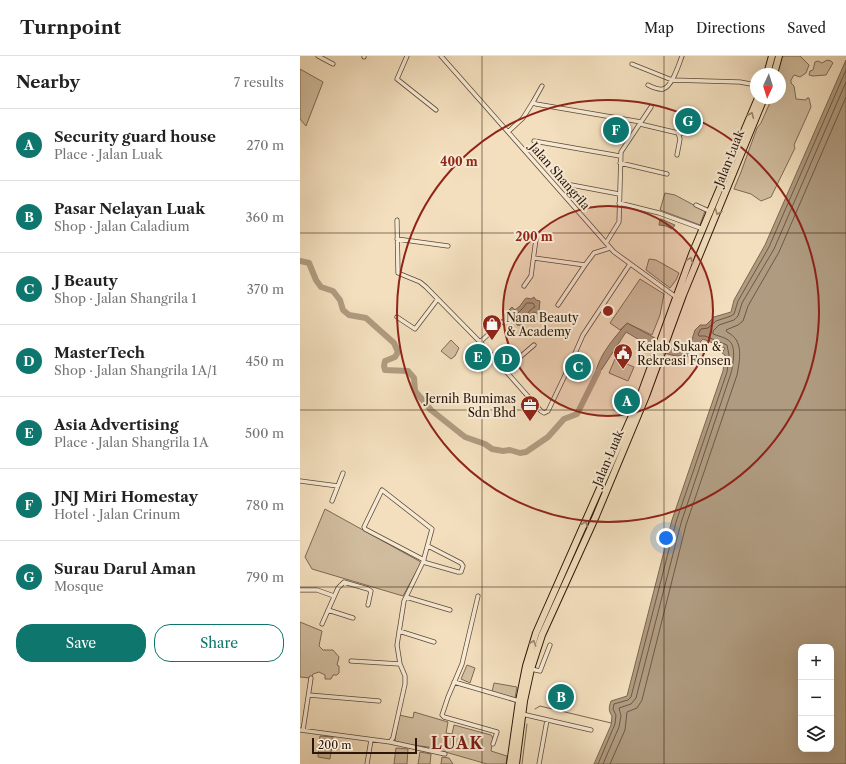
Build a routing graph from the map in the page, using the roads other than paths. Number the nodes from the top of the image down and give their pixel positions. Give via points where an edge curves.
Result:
1 (318, 56) edge
2 (407, 56) edge
3 (441, 56) edge
4 (682, 56) edge
5 (772, 56) edge
6 (779, 56) edge
7 (333, 64) dead end
8 (632, 64) dead end
9 (769, 68) edge
10 (776, 68) edge
11 (672, 80) junction
12 (750, 84) edge
13 (648, 85) dead end
14 (542, 86) dead end
15 (532, 102) junction
16 (756, 104) edge
17 (762, 104) edge
18 (651, 107) dead end
19 (436, 110) dead end
20 (640, 123) junction
21 (687, 130) dead end
22 (508, 132) junction
23 (680, 134) junction
24 (534, 141) dead end
25 (677, 155) dead end
26 (620, 156) junction
27 (620, 164) junction
28 (668, 174) dead end
29 (566, 184) dead end
30 (619, 194) junction
31 (619, 203) junction
32 (696, 205) dead end
33 (711, 212) junction
34 (396, 220) dead end
35 (703, 229) junction
36 (397, 239) junction
37 (536, 239) dead end
38 (606, 243) junction
39 (448, 246) dead end
40 (610, 248) junction
41 (534, 258) junction
42 (630, 264) junction
43 (585, 265) junction
44 (524, 286) dead end
45 (676, 297) junction
46 (437, 300) junction
47 (558, 305) dead end
48 (397, 316) dead end
49 (502, 322) dead end
50 (665, 337) junction
51 (480, 342) junction
52 (534, 344) dead end
53 (656, 360) junction
54 (505, 370) junction
55 (343, 474) dead end
56 (300, 481) edge
57 (338, 486) junction
58 (332, 501) dead end
59 (428, 546) junction
60 (424, 561) junction
61 (575, 563) junction
62 (560, 582) junction
63 (300, 590) edge
64 (563, 591) junction
65 (334, 596) junction
66 (478, 596) dead end
67 (406, 597) junction
68 (368, 605) dead end
69 (547, 609) junction
70 (328, 610) junction
71 (450, 610) dead end
72 (353, 618) dead end
73 (322, 624) dead end
74 (399, 632) junction
75 (434, 642) dead end
76 (550, 645) dead end
77 (351, 661) dead end
78 (400, 664) junction
79 (531, 669) junction
80 (311, 678) dead end
81 (454, 682) junction
82 (309, 695) junction
83 (379, 701) dead end
84 (519, 701) junction
85 (522, 714) junction
86 (547, 720) junction
87 (301, 730) edge
88 (591, 730) dead end
89 (371, 740) junction
90 (390, 742) junction
91 (494, 744) dead end
92 (445, 754) dead end
93 (367, 764) edge
94 (510, 764) edge
95 (516, 764) edge
96 (539, 764) edge

1 - 7 street
2 - 19 street via 397,79
3 - 22 street, Jalan Shangrila
4 - 11 street
5 - 9 main road
6 - 10 main road
8 - 11 street
11 - 12 street
11 - 13 street via 664,89
14 - 15 street
15 - 20 street
15 - 22 street via 523,118
33 -> 16 main road, Jalan Luak
17 -> 50 main road, Jalan Luak
18 - 20 street
20 - 23 street
20 - 26 street
21 - 23 street
22 - 38 street, Jalan Shangrila
23 - 25 street
24 - 26 street
26 - 27 street
27 - 28 street
27 - 30 street
29 - 30 street
30 - 31 street
31 - 35 street via 659,212
31 - 38 street via 619,222
32 - 33 street
33 - 35 main road, Jalan Luak
34 - 36 street
45 -> 35 main road, Jalan Luak
36 - 39 street
36 - 46 street via 398,273 420,282
37 - 41 street
38 - 40 street, Jalan Shangrila
40 - 42 street, Jalan Shangrila
40 - 43 street via 594,253
41 - 43 street
41 - 44 street via 531,276
42 - 45 street, Jalan Shangrila
42 - 54 street via 583,335 548,411 541,411
43 - 47 street
45 - 50 main road, Jalan Luak
46 - 48 street via 415,329
46 - 51 street
49 - 51 street
50 - 53 main road, Jalan Luak
51 - 54 street
52 - 54 street
53 - 61 main road, Jalan Luak via 634,426
62 -> 53 main road, Jalan Luak
55 - 57 street
56 - 57 street
57 - 58 street
59 - 60 street
59 - 60 street via 463,566 461,572 458,572
59 - 60 street via 432,529 382,490 365,529
60 - 67 street
61 - 62 main road via 564,582
61 - 64 main road, Jalan Luak
62 - 69 main road, Jalan Luak
63 - 65 street via 317,590
64 - 69 main road via 557,591
64 - 79 main road, Jalan Luak via 542,636
65 - 68 street via 341,583 347,582 371,591
65 - 70 street
66 - 81 street via 462,664
67 - 71 street
67 - 74 street
84 -> 69 main road, Jalan Luak via 536,633
70 - 72 street
70 - 73 street
74 - 75 street
74 - 78 street
76 - 79 street via 540,671
77 - 78 street
78 - 90 street via 405,684
79 - 85 main road, Jalan Luak
80 - 82 street
81 - 84 street
81 - 91 street via 442,715 497,732
82 - 83 street
82 - 87 street
84 - 94 main road, Jalan Luak
85 - 86 street
85 - 95 main road, Jalan Luak
86 - 88 street
86 - 96 street
87 - 89 street
89 - 90 street
89 - 93 street
90 - 92 street

